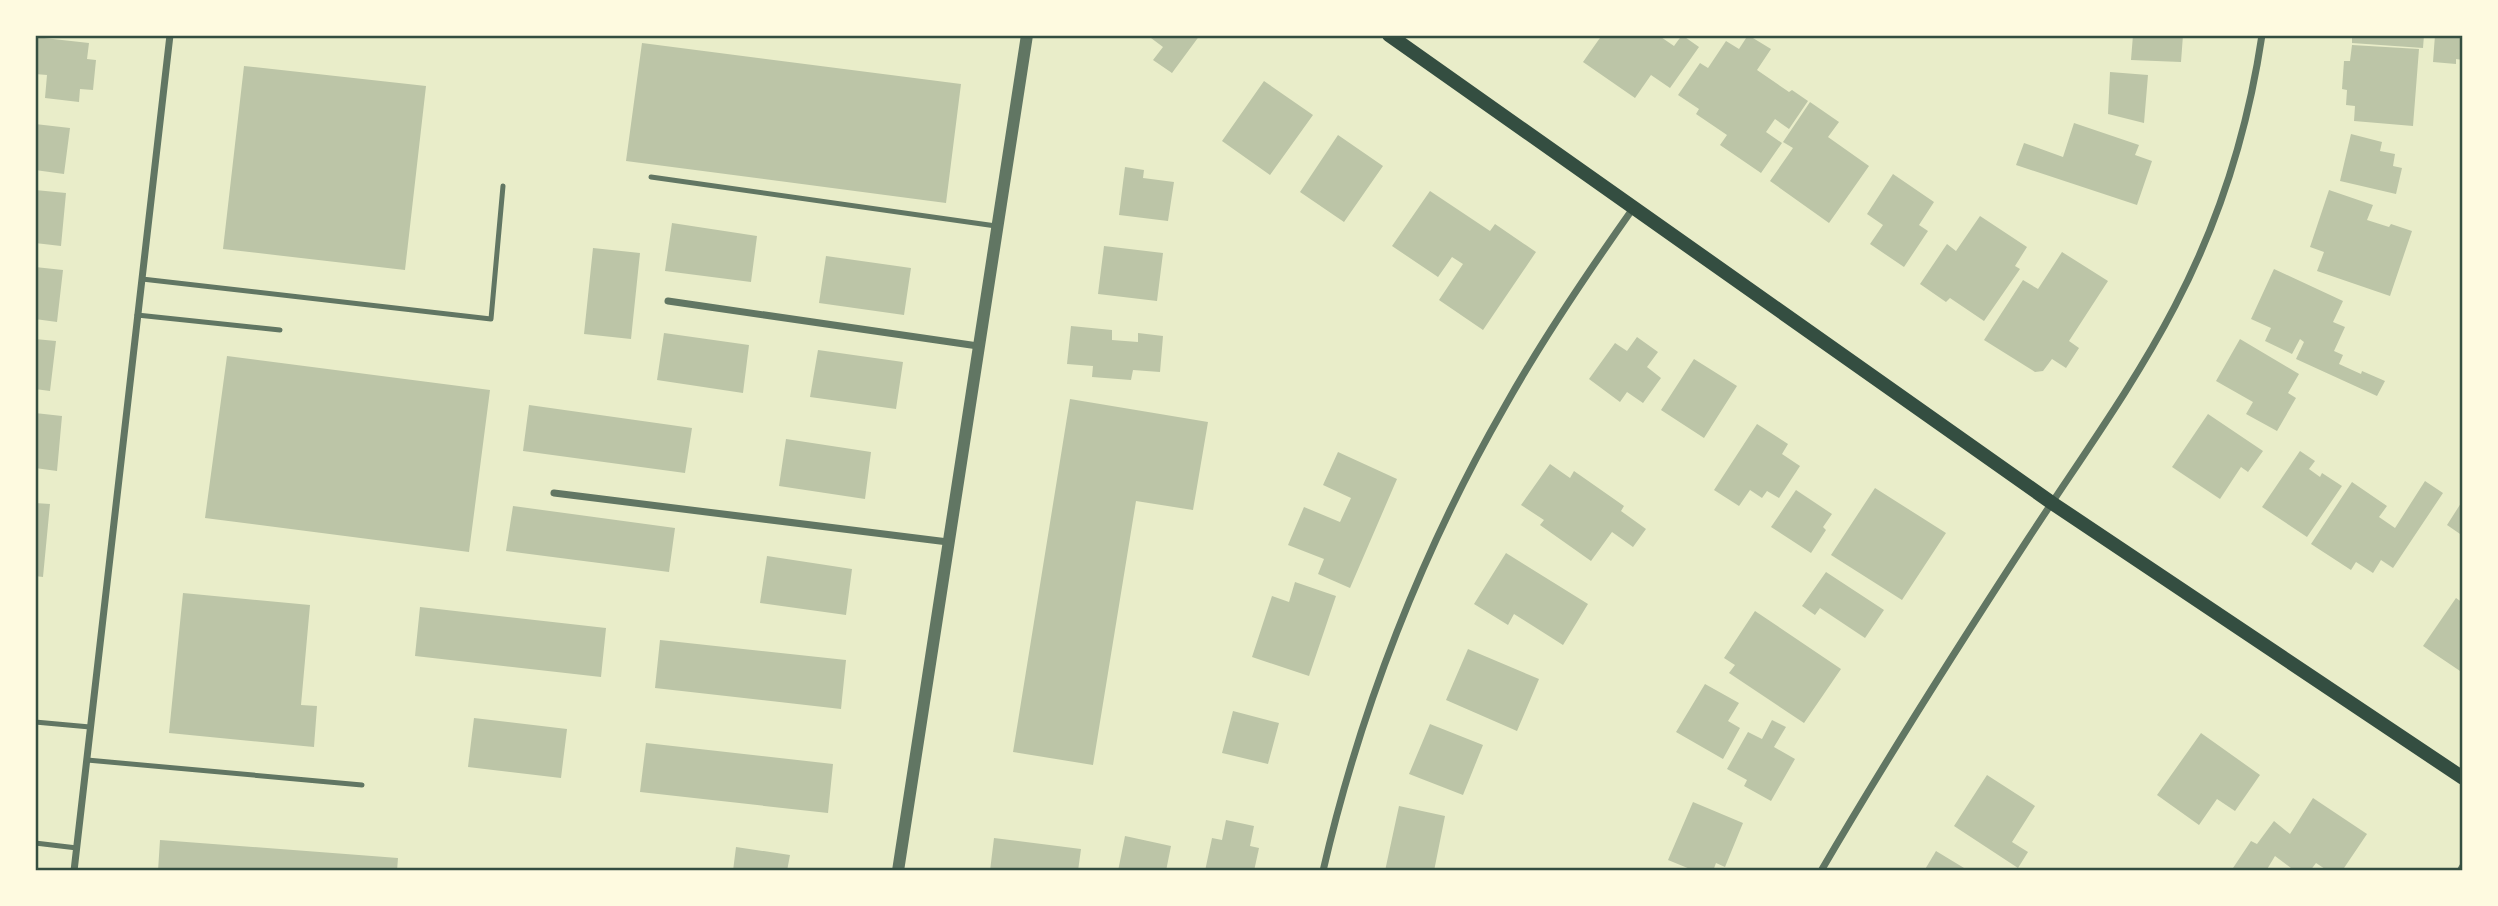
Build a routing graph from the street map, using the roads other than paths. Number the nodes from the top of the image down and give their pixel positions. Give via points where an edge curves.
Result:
1 (170, 35) edge
2 (1027, 35) edge
3 (1389, 35) edge
4 (2262, 35) edge
5 (651, 177) dead end
6 (503, 186) dead end
7 (1634, 207) junction
8 (996, 226) junction
9 (142, 279) junction
10 (668, 301) dead end
11 (137, 315) junction
12 (280, 330) dead end
13 (978, 346) junction
14 (554, 493) dead end
15 (2052, 503) junction
16 (948, 542) junction
17 (35, 722) edge
18 (90, 727) junction
19 (87, 760) junction
20 (2463, 778) edge
21 (362, 785) dead end
22 (35, 843) edge
23 (77, 848) junction
24 (2463, 866) edge
25 (74, 871) edge
26 (898, 871) edge
27 (1323, 871) edge
28 (1821, 871) edge
29 (2460, 871) edge

1 - 9 street
2 - 8 street
3 - 7 main road
4 - 15 street via 2240,142 2198,259 2151,351
5 - 8 lane
6 - 9 lane via 491,319
7 - 15 main road
7 - 27 street via 1587,273 1503,409 1431,553 1372,702
8 - 13 street
9 - 11 street
10 - 13 street
11 - 12 lane
11 - 18 street
13 - 16 street
14 - 16 street
15 - 20 main road
15 - 28 street via 1902,735
16 - 26 street
17 - 18 lane
18 - 19 street
19 - 21 lane
19 - 23 street
22 - 23 lane
23 - 25 street
24 - 29 street

